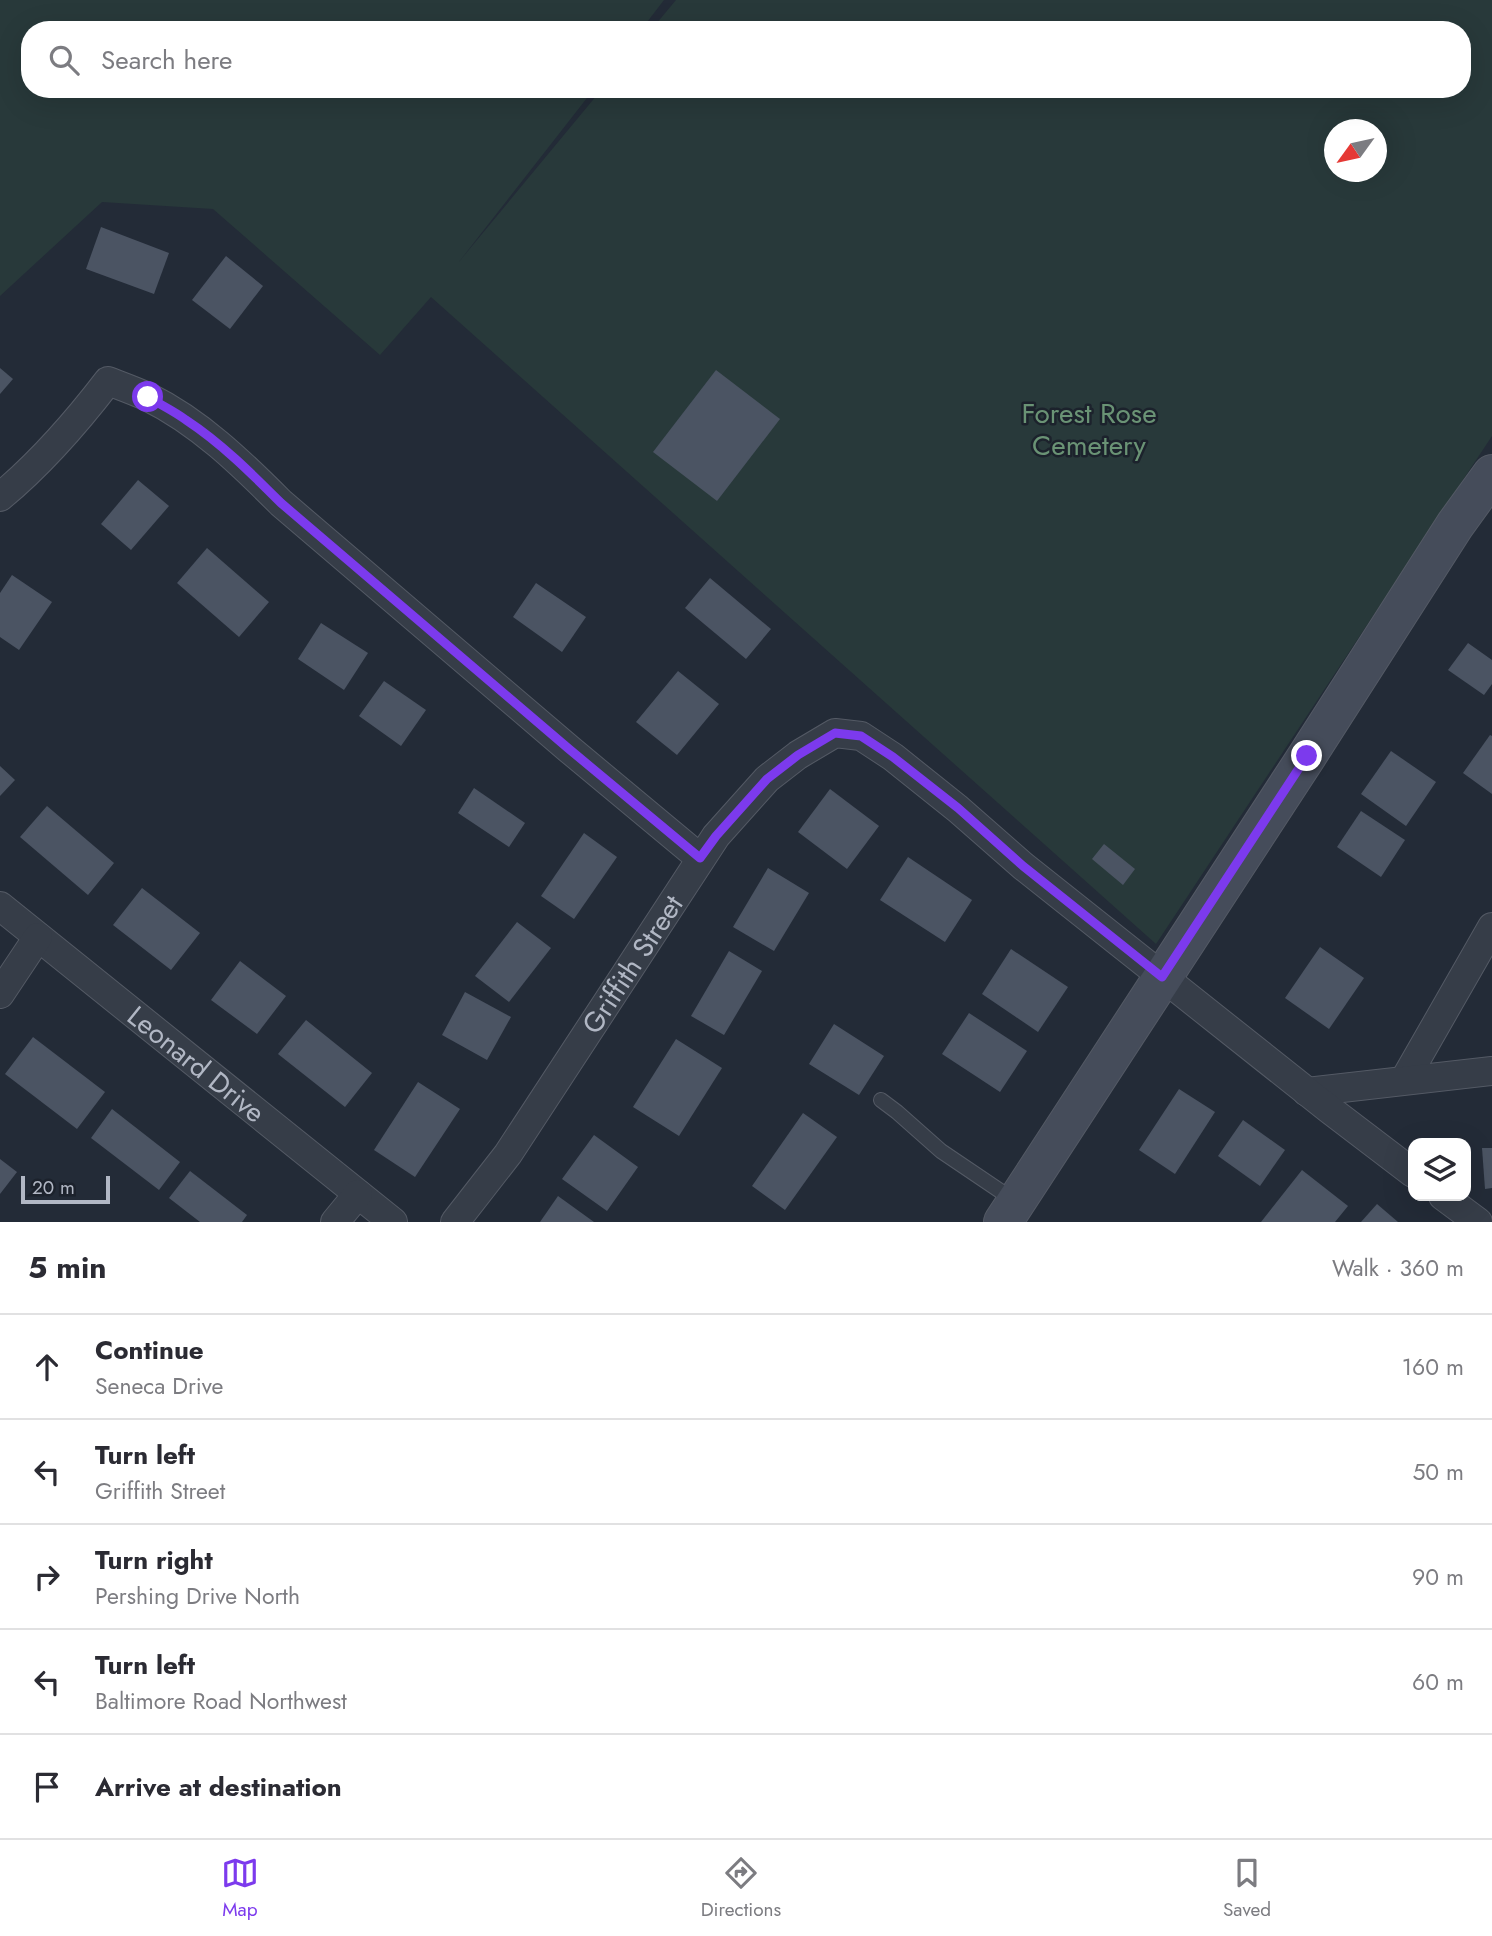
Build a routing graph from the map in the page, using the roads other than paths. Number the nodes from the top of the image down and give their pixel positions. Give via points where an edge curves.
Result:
1 (1492, 474) edge
2 (0, 497) edge
3 (700, 858) junction
4 (0, 906) edge
5 (1492, 928) edge
6 (38, 937) junction
7 (1162, 977) junction
8 (0, 994) edge
9 (1492, 1070) edge
10 (1405, 1079) junction
11 (1307, 1091) junction
12 (881, 1100) dead end
13 (1408, 1169) edge
14 (358, 1194) junction
15 (1450, 1201) edge
16 (1009, 1212) edge
17 (335, 1222) edge
18 (393, 1222) edge
19 (455, 1222) edge
20 (1478, 1222) edge

1 - 7 main road
2 - 3 street via 55,446 107,381 148,397 219,445 281,503
3 - 7 street, Griffith Street via 767,779 798,755 835,733 861,736 958,808
3 - 19 street, Griffith Street via 508,1154
4 - 6 street, Leonard Drive
5 - 10 street
6 - 8 street
6 - 14 street, Leonard Drive
7 - 11 street
7 - 16 main road
9 - 10 street
10 - 11 street
11 - 13 street
12 - 16 lane
14 - 17 street
14 - 18 street, Leonard Drive
15 - 20 street

